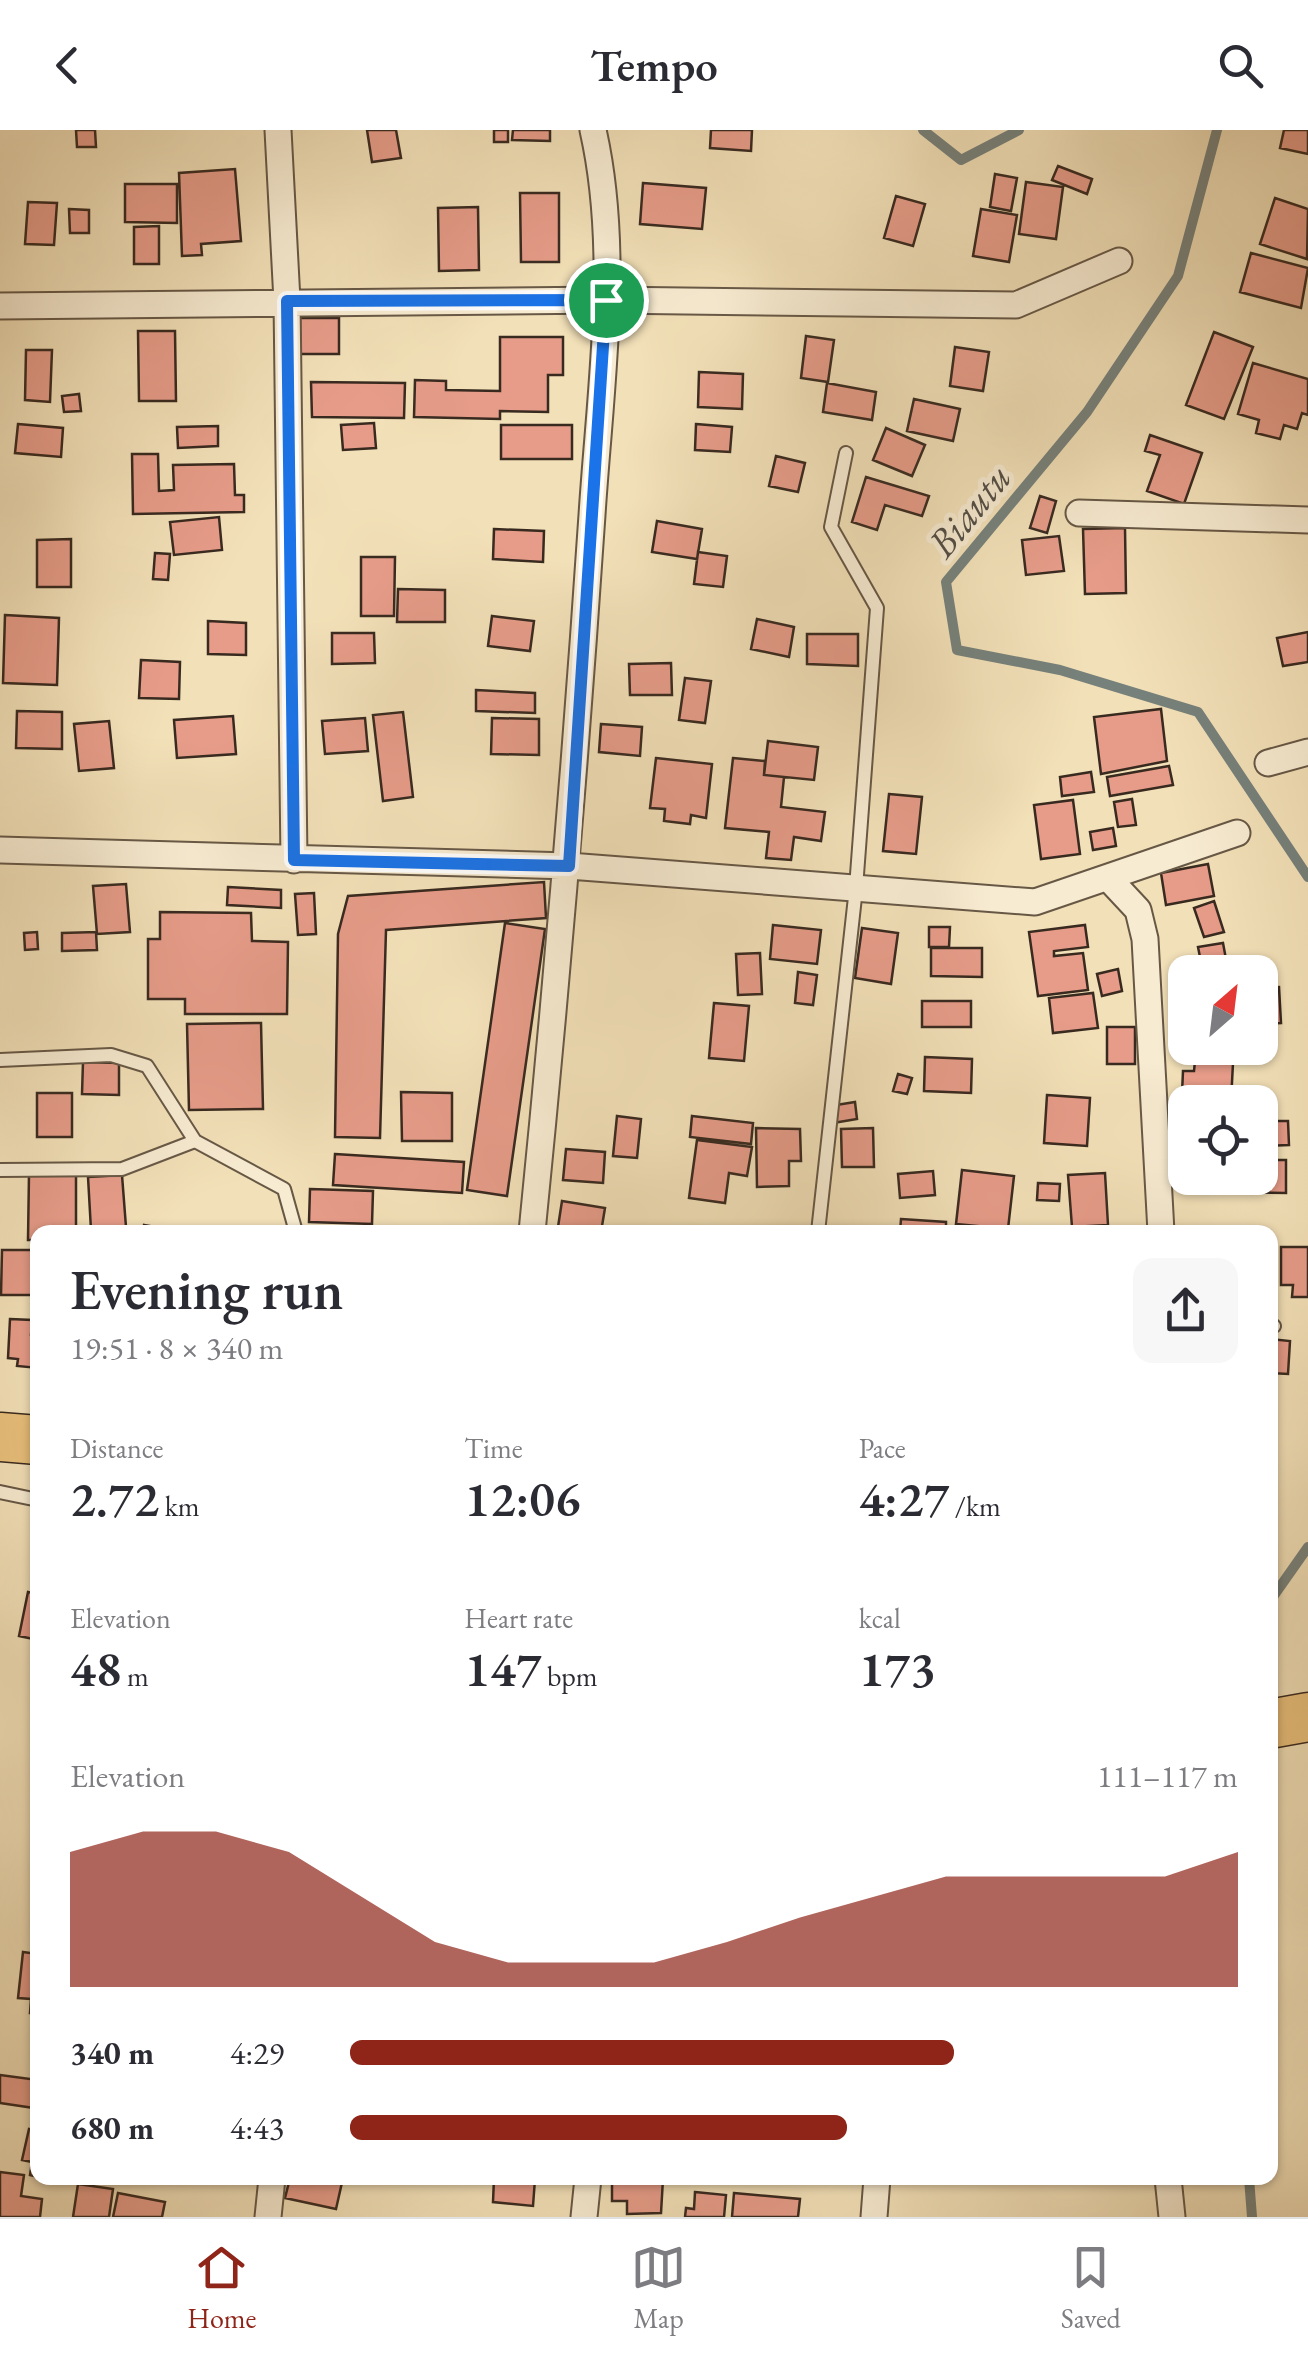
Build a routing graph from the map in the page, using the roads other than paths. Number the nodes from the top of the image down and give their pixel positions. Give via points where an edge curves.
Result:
1 (278, 130) edge
2 (592, 130) edge
3 (1118, 260) dead end
4 (606, 300) junction
5 (287, 301) junction
6 (0, 306) edge
7 (846, 454) dead end
8 (1079, 513) dead end
9 (1308, 520) edge
10 (1308, 752) edge
11 (1268, 764) dead end
12 (1236, 832) dead end
13 (0, 850) edge
14 (294, 860) junction
15 (569, 866) junction
16 (1110, 880) junction
17 (856, 888) junction
18 (0, 1060) edge
19 (195, 1141) junction
20 (1157, 1160) junction
21 (1168, 1160) edge
22 (0, 1170) edge
23 (294, 1225) edge
24 (533, 1225) edge
25 (819, 1225) edge
26 (1160, 1225) edge
27 (0, 1437) edge
28 (30, 1439) edge
29 (0, 1492) edge
30 (30, 1498) edge
31 (271, 2185) edge
32 (587, 2185) edge
33 (876, 2185) edge
34 (1169, 2185) edge
35 (268, 2217) edge
36 (584, 2217) edge
37 (874, 2217) edge
38 (1172, 2217) edge

1 - 5 street
2 - 4 street via 601,166
3 - 4 street via 1016,305
4 - 5 street
4 - 15 street
5 - 6 street
5 - 14 street
7 - 17 lane via 831,527 877,608
8 - 9 street
10 - 11 street
12 - 16 street
13 - 14 street
14 - 15 street
15 - 17 street
15 - 24 street
16 - 17 street via 1035,902
16 - 20 street via 1138,910 1145,939
17 - 25 lane
18 - 19 lane via 110,1055 147,1066
19 - 22 lane via 122,1169
19 - 23 lane via 284,1188
20 - 21 lane
20 - 26 street
27 - 28 highway
29 - 30 lane
31 - 35 street
32 - 36 street
33 - 37 street
34 - 38 street

